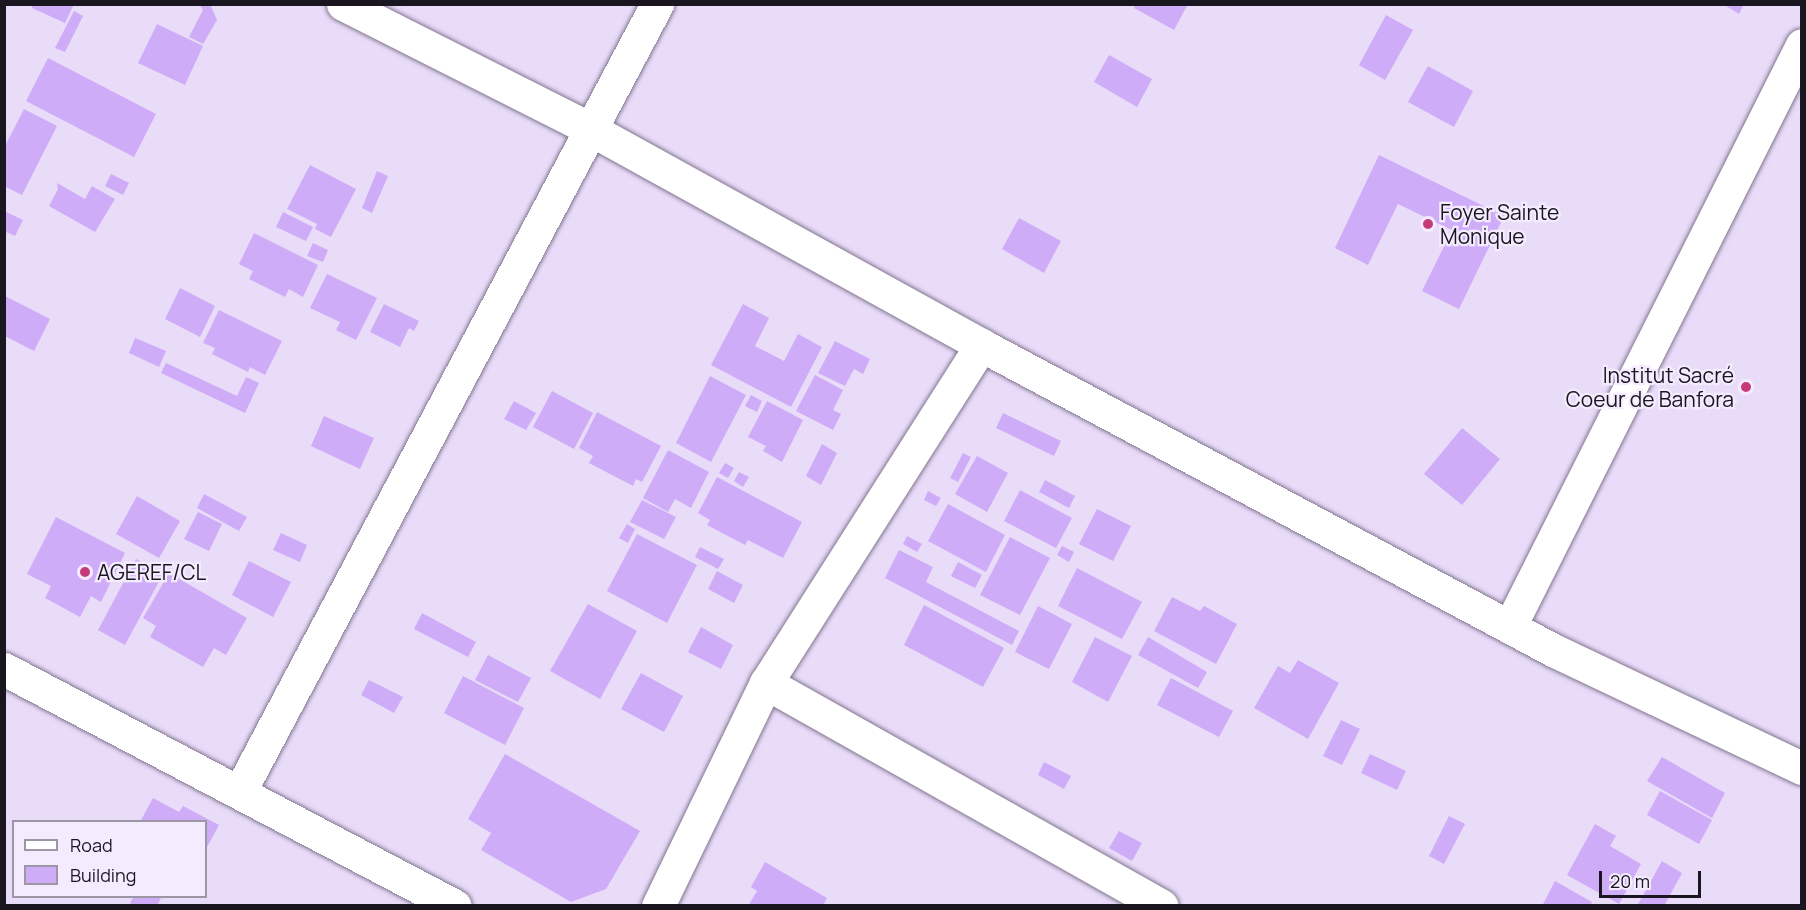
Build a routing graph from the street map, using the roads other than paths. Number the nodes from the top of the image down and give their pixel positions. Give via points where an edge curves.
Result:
1 (343, 4) edge
2 (657, 4) edge
3 (1802, 45) edge
4 (590, 129) junction
5 (981, 345) junction
6 (1510, 626) junction
7 (4, 669) edge
8 (766, 683) junction
9 (1802, 768) edge
10 (240, 791) junction
11 (455, 906) edge
12 (658, 906) edge
13 (1162, 906) edge

1 - 4 street
2 - 4 street
3 - 6 street
4 - 5 street
4 - 10 street
5 - 6 street
5 - 8 street
6 - 9 street
7 - 10 street
8 - 12 street
8 - 13 street
10 - 11 street

